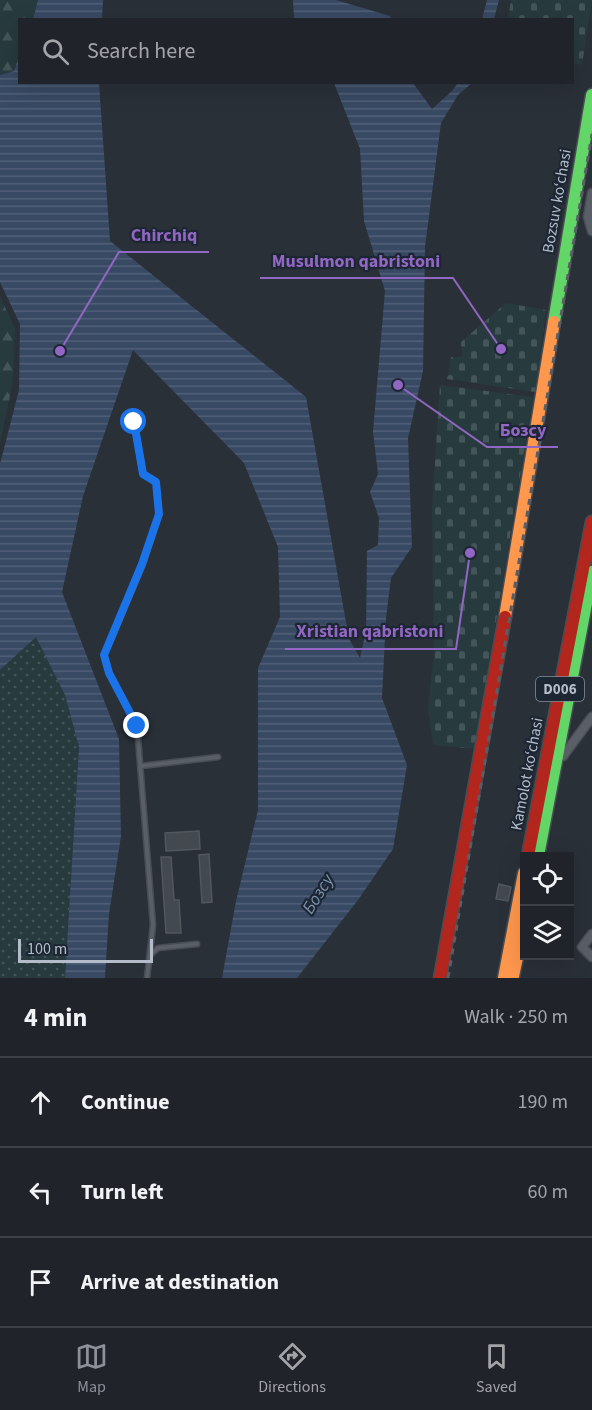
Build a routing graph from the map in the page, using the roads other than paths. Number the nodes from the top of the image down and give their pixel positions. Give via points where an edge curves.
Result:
1 (592, 95) edge
2 (592, 193) edge
3 (592, 231) edge
4 (134, 422) dead end
5 (592, 522) edge
6 (592, 572) edge
7 (592, 717) edge
8 (557, 757) junction
9 (218, 758) dead end
10 (141, 766) junction
11 (529, 852) edge
12 (539, 852) edge
13 (520, 898) edge
14 (592, 934) edge
15 (151, 938) junction
16 (197, 944) dead end
17 (164, 947) junction
18 (520, 947) edge
19 (592, 957) edge
20 (149, 961) junction
21 (147, 978) edge
22 (440, 978) edge
23 (504, 978) edge
24 (513, 978) edge

1 - 22 street, Bozsuv ko‘chasi
2 - 3 street via 588,217
4 - 10 lane via 143,474 156,482 159,514 104,655 109,673 137,726
5 - 11 street, Kamolot ko‘chasi / D006
6 - 8 street, D006
7 - 8 street via 563,756
8 - 12 street, D006
9 - 10 lane
10 - 15 lane
13 - 23 street
14 - 19 street via 582,947
15 - 17 lane
15 - 20 lane
16 - 17 lane
17 - 20 lane via 152,951
18 - 24 street
20 - 21 lane

